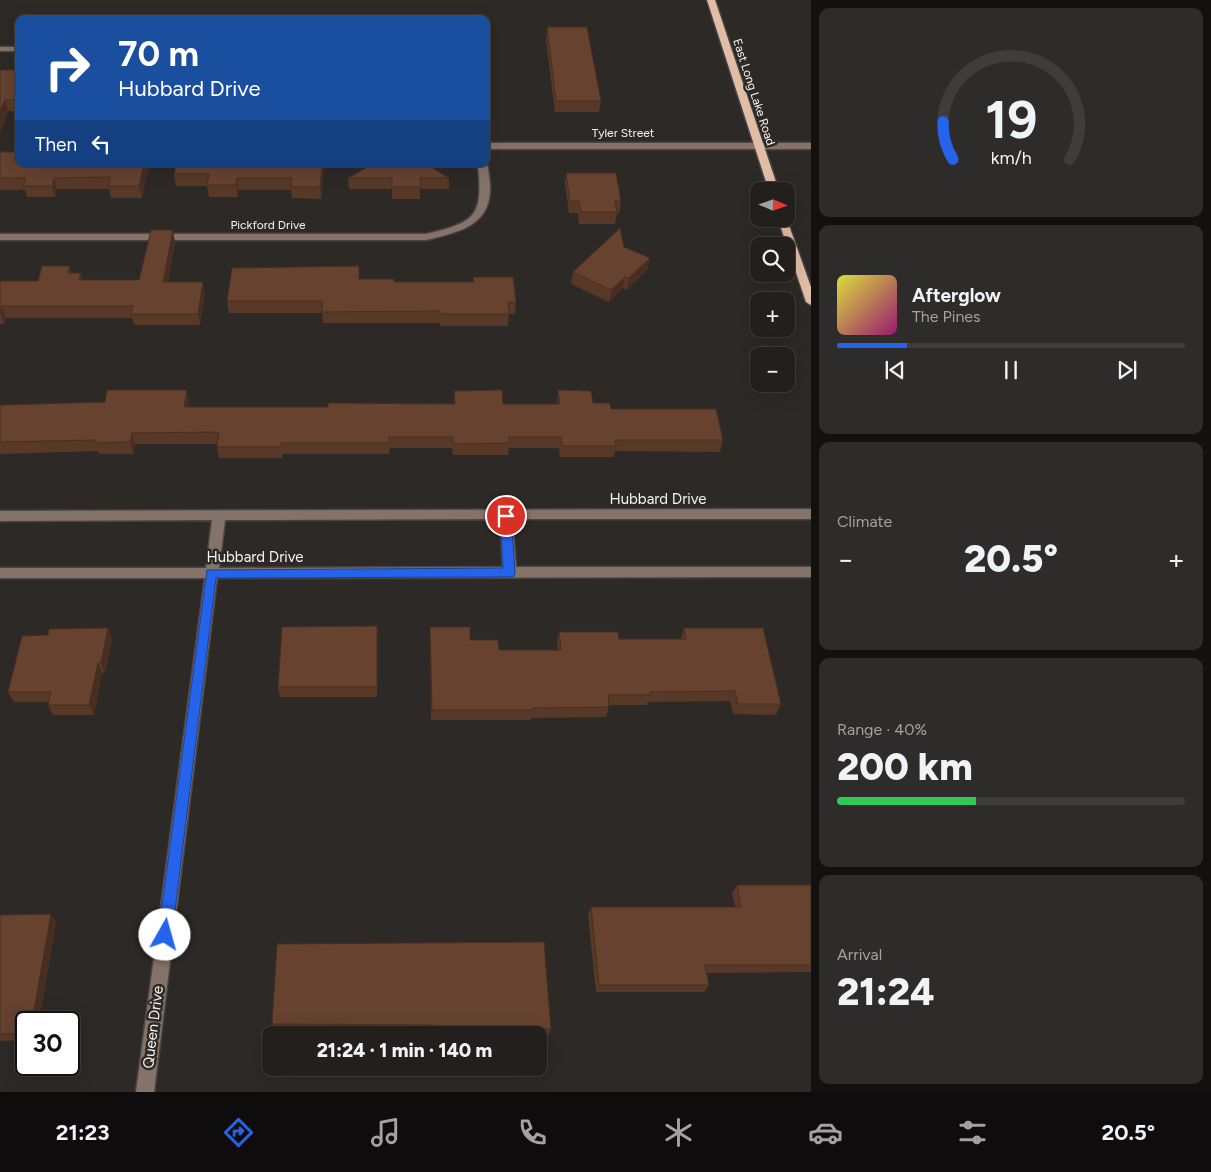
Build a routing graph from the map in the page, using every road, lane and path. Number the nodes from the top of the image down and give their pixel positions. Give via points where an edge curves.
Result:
1 (711, 0) edge
2 (0, 49) edge
3 (15, 49) edge
4 (490, 146) edge
5 (759, 146) junction
6 (811, 146) edge
7 (483, 167) edge
8 (771, 182) edge
9 (786, 228) edge
10 (0, 237) edge
11 (811, 302) edge
12 (811, 514) edge
13 (0, 516) edge
14 (219, 516) junction
15 (506, 516) junction
16 (510, 572) junction
17 (811, 572) edge
18 (0, 573) edge
19 (211, 573) junction
20 (145, 1092) edge

1 - 5 main road, East Long Lake Road
2 - 3 street
4 - 5 street, Tyler Street
5 - 6 street, Tyler Street
5 - 8 main road, East Long Lake Road
7 - 10 street, Pickford Drive via 485,200 482,210 463,226 426,237
9 - 11 main road
12 - 15 street, Hubbard Drive
13 - 14 street, Hubbard Drive
14 - 15 street, Hubbard Drive
14 - 19 street, Queen Drive
15 - 16 street
16 - 17 street, Hubbard Drive
16 - 19 street, Hubbard Drive
18 - 19 street, Hubbard Drive
19 - 20 street, Queen Drive

